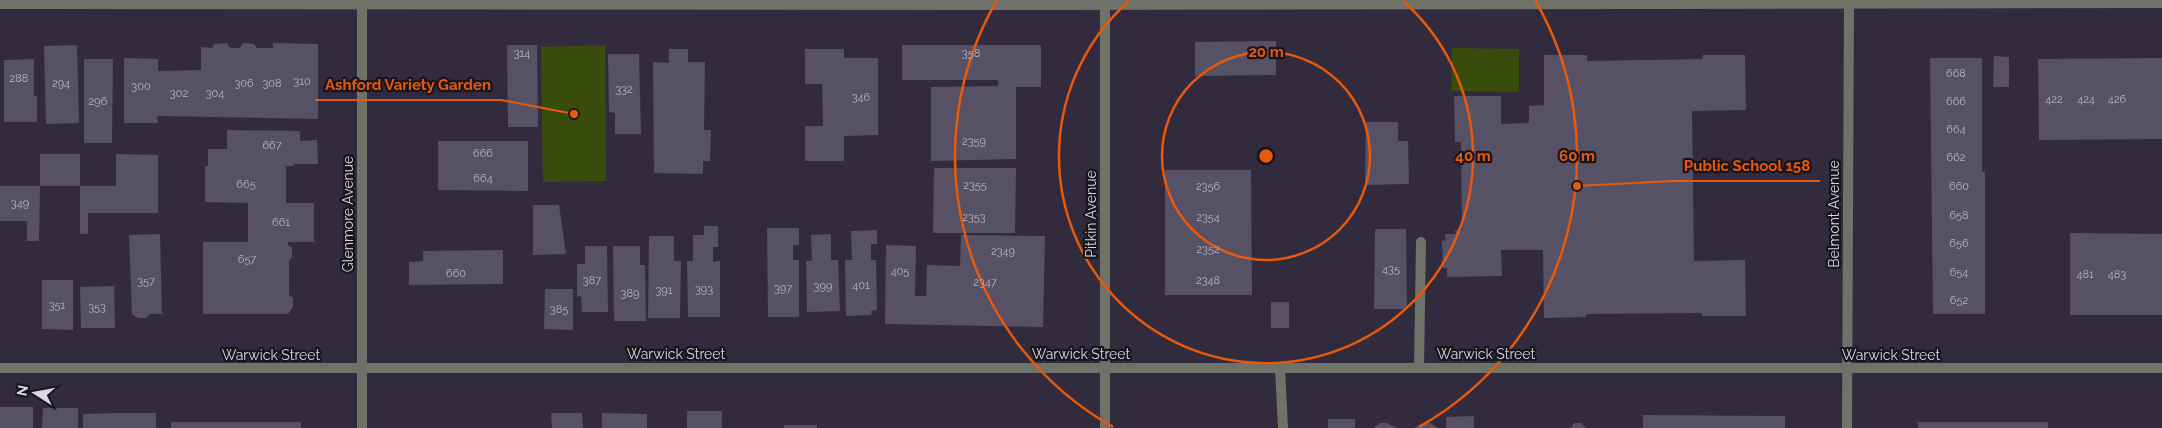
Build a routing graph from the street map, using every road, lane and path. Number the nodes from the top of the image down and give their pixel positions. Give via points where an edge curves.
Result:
1 (1849, 1) edge
2 (1105, 2) edge
3 (362, 3) edge
4 (2162, 3) edge
5 (0, 4) edge
6 (1421, 242) dead end
7 (0, 368) edge
8 (362, 368) junction
9 (1105, 368) junction
10 (1280, 368) junction
11 (1419, 368) junction
12 (1847, 368) junction
13 (2162, 368) edge
14 (362, 428) edge
15 (1105, 428) edge
16 (1283, 428) edge
17 (1847, 428) edge

1 - 2 street
1 - 4 street
1 - 12 street, Belmont Avenue
2 - 3 street
2 - 9 street, Pitkin Avenue
3 - 5 street
3 - 8 street, Glenmore Avenue
6 - 11 street
7 - 8 street, Warwick Street
8 - 9 street, Warwick Street
8 - 14 street, Glenmore Avenue
9 - 10 street, Warwick Street
9 - 15 street, Pitkin Avenue
10 - 11 street, Warwick Street
10 - 16 street
11 - 12 street, Warwick Street
12 - 13 street, Warwick Street
12 - 17 street, Belmont Avenue

